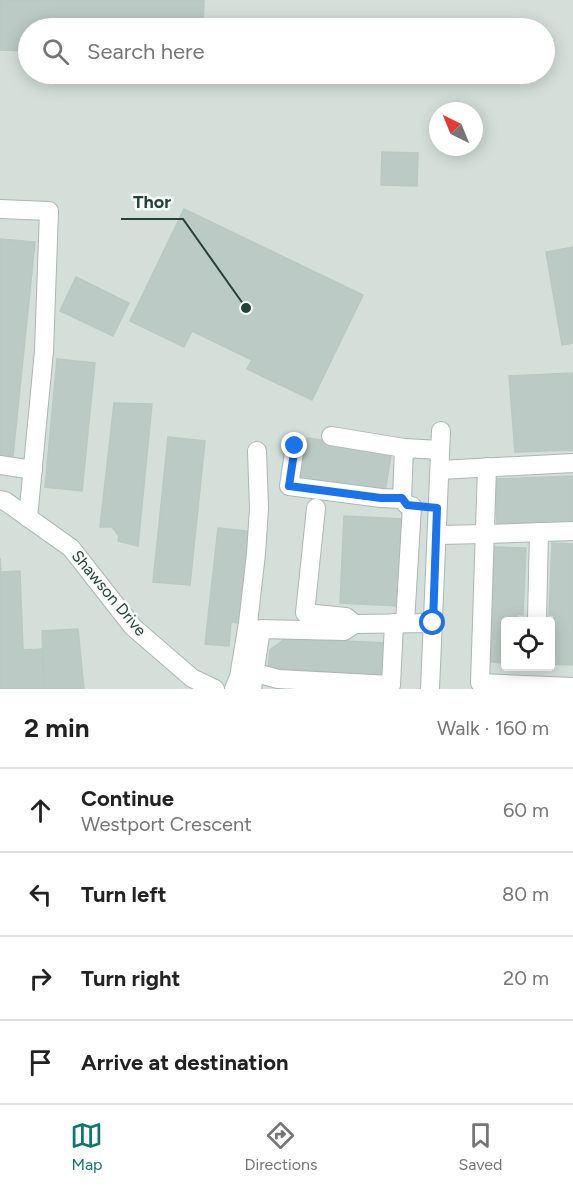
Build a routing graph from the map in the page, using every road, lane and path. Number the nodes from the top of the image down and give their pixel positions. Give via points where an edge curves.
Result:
1 (0, 209) edge
2 (332, 436) dead end
3 (295, 446) dead end
4 (404, 448) junction
5 (257, 450) dead end
6 (573, 463) edge
7 (0, 465) edge
8 (487, 467) junction
9 (33, 470) junction
10 (440, 470) junction
11 (0, 500) edge
12 (407, 503) junction
13 (346, 505) dead end
14 (316, 507) dead end
15 (437, 508) junction
16 (28, 518) junction
17 (573, 531) edge
18 (539, 532) junction
19 (485, 534) junction
20 (437, 535) junction
21 (537, 617) edge
22 (399, 623) junction
23 (433, 623) junction
24 (355, 624) junction
25 (254, 681) edge
26 (573, 687) edge
27 (215, 689) edge
28 (234, 689) edge
29 (430, 689) edge

1 - 9 street via 49,211 44,351
2 - 4 street
3 - 12 street via 289,486
4 - 10 street via 441,440
4 - 12 street
5 - 28 street via 256,554 239,677
6 - 8 street
7 - 9 street
8 - 10 street
8 - 19 street
9 - 16 street
10 - 15 street
11 - 16 street, Shawson Drive
12 - 13 street via 397,510
12 - 15 street
12 - 22 street
14 - 24 street via 305,613 345,617
15 - 20 street
16 - 27 street, Shawson Drive via 71,548 133,627 192,678
17 - 18 street
18 - 19 street
18 - 21 street
19 - 20 street
19 - 26 street via 480,683
20 - 23 street
22 - 23 street
22 - 24 street
22 - 25 street via 391,685
23 - 29 street
24 - 25 street via 344,631 261,629

